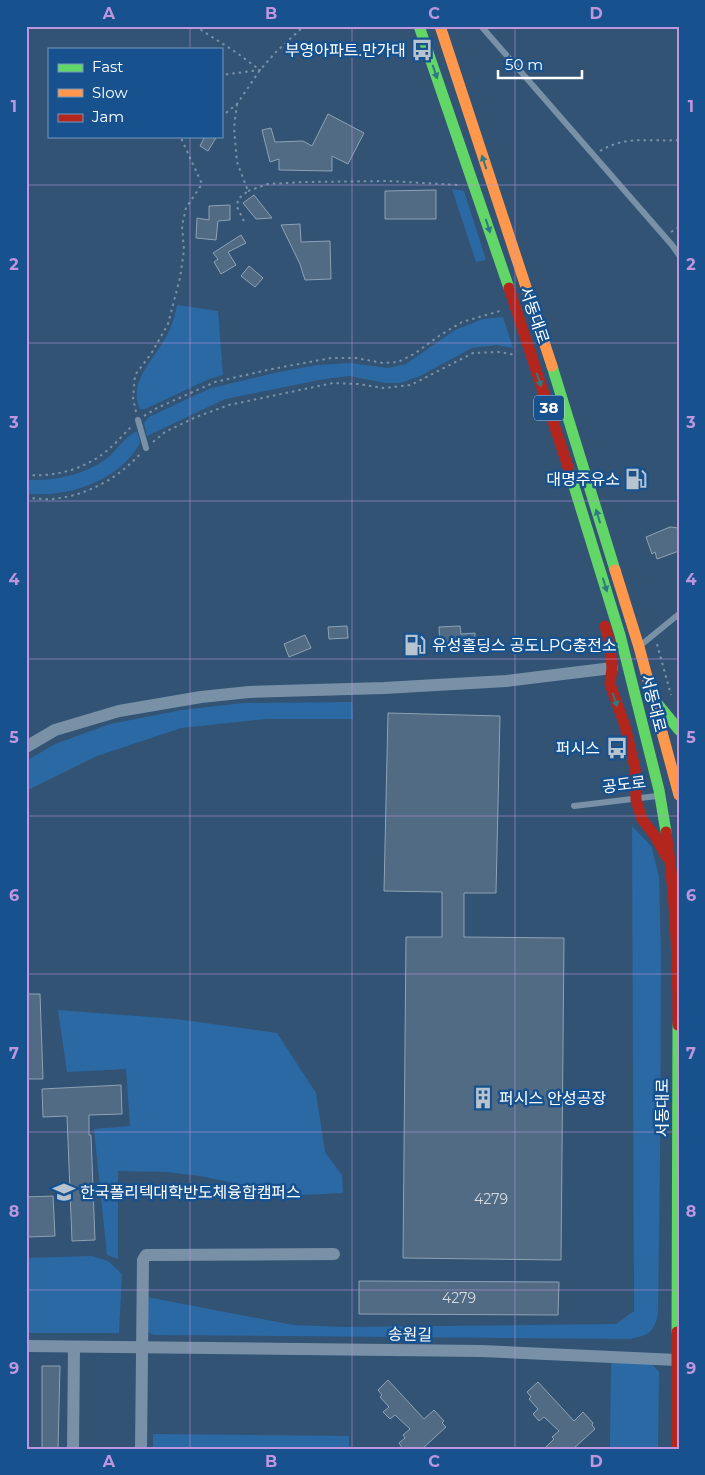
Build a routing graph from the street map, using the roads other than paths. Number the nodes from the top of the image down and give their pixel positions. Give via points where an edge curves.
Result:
1 (419, 26) edge
2 (440, 26) edge
3 (481, 26) edge
4 (679, 255) edge
5 (138, 420) road end
6 (146, 448) road end
7 (590, 532) junction
8 (679, 614) edge
9 (639, 647) junction
10 (612, 668) junction
11 (652, 697) junction
12 (679, 730) edge
13 (26, 747) edge
14 (660, 796) junction
15 (679, 797) edge
16 (636, 800) junction
17 (574, 806) dead end
18 (671, 864) junction
19 (334, 1254) dead end
20 (26, 1346) edge
21 (74, 1347) junction
22 (143, 1347) junction
23 (677, 1360) junction
24 (73, 1449) edge
25 (142, 1449) edge
26 (677, 1449) edge

1 -> 7 main road, 서동대로 / 38
9 -> 2 main road, 서동대로 / 38 via 551,363
3 - 4 lane
5 - 6 lane
7 - 10 main road via 593,582 610,644
7 -> 14 main road, 서동대로 / 38 via 620,635
8 - 9 lane
9 - 11 main road, 서동대로 / 38
10 - 13 street via 506,681 201,697 119,711 55,730
10 -> 16 main road via 610,684 636,768
11 - 12 main road
11 - 15 main road, 서동대로 / 38
14 - 15 street, 공도로
14 - 16 lane, 공도로
14 - 18 main road, 서동대로 / 38
16 - 17 lane, 공도로
16 - 18 main road via 642,819
18 - 23 main road, 서동대로 / 38 via 678,948
19 - 22 street via 146,1255 142,1260
20 - 21 street, 송원길
21 - 22 street, 송원길
21 - 24 street
22 - 23 street, 송원길 via 481,1351
22 - 25 street
23 - 26 main road, 서동대로 / 38

